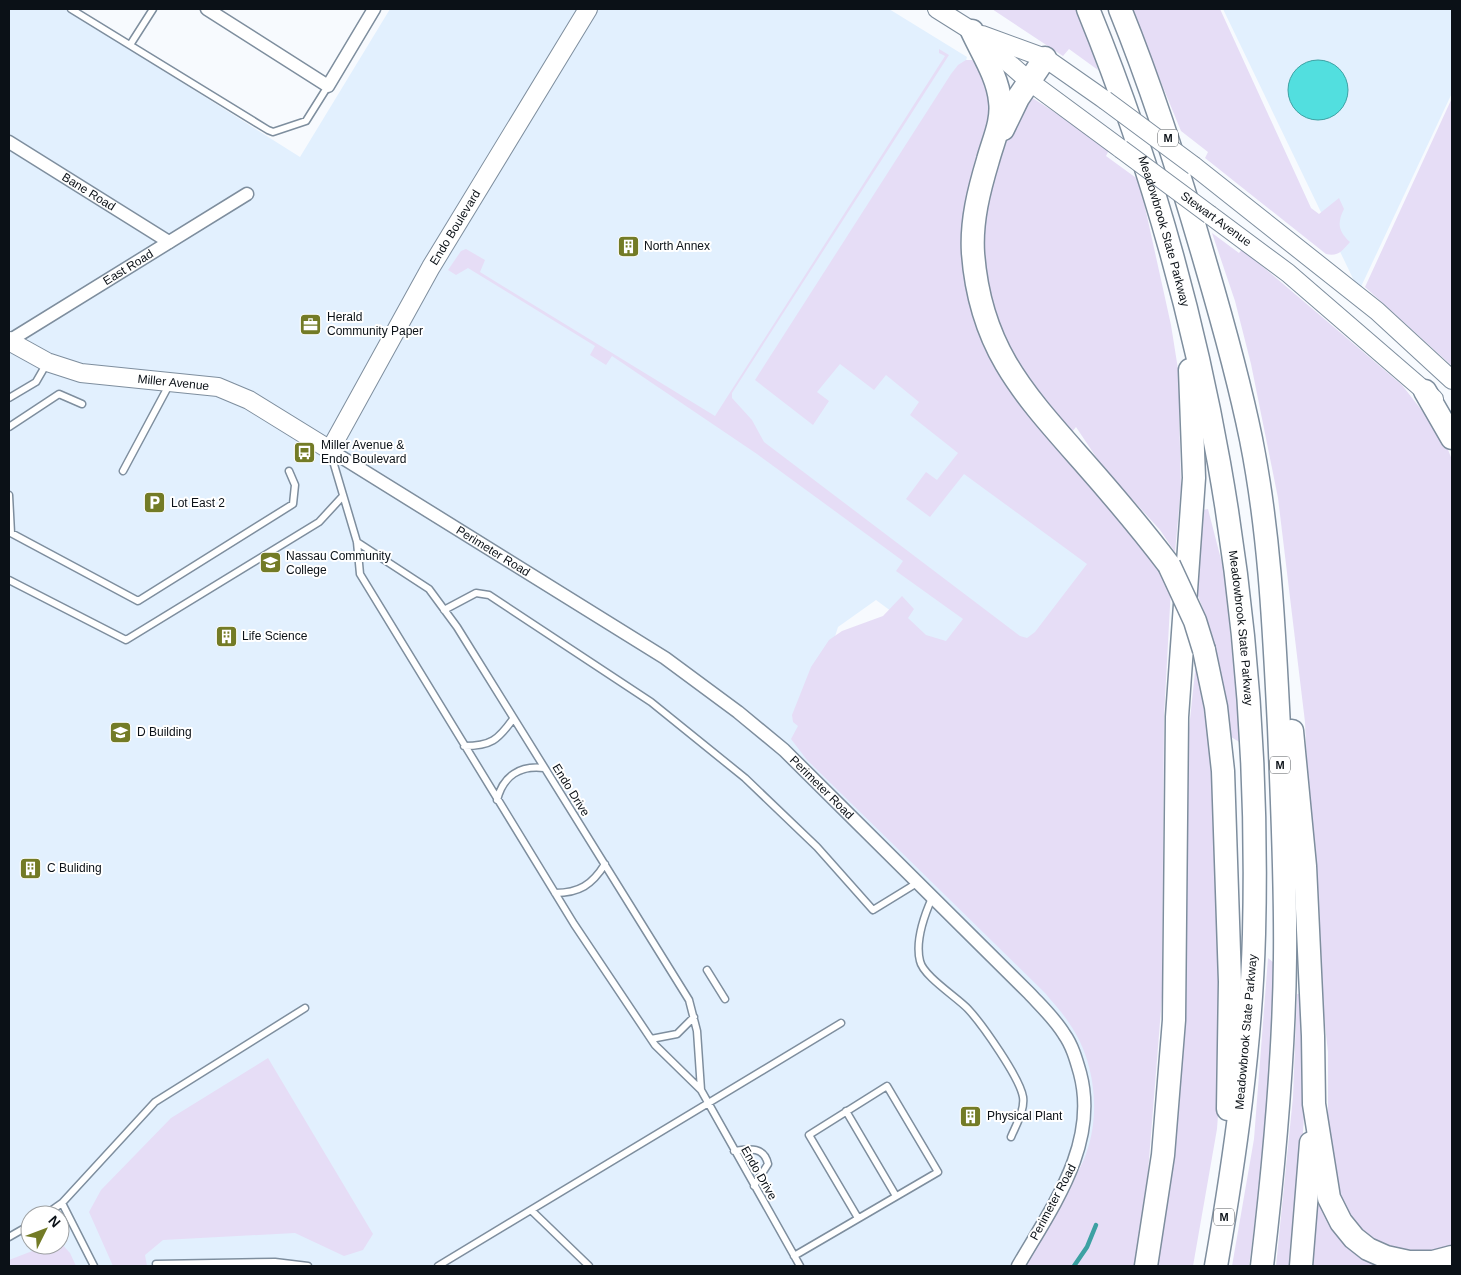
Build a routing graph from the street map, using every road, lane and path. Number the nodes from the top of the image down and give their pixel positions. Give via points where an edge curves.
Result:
1 (71, 9) edge
2 (153, 9) edge
3 (207, 9) edge
4 (374, 9) edge
5 (588, 9) edge
6 (936, 9) edge
7 (1088, 9) edge
8 (1120, 9) edge
9 (81, 11) edge
10 (972, 31) junction
11 (130, 45) junction
12 (1045, 58) junction
13 (1029, 81) junction
14 (328, 86) junction
15 (9, 142) edge
16 (987, 162) junction
17 (247, 194) dead end
18 (169, 242) junction
19 (1188, 311) junction
20 (9, 341) edge
21 (47, 362) junction
22 (1452, 380) edge
23 (171, 382) junction
24 (1425, 390) junction
25 (9, 398) edge
26 (82, 404) dead end
27 (1452, 416) edge
28 (9, 427) edge
29 (1452, 438) edge
30 (330, 450) junction
31 (123, 471) dead end
32 (289, 471) dead end
33 (9, 495) edge
34 (342, 497) junction
35 (356, 542) junction
36 (9, 580) edge
37 (444, 610) junction
38 (1275, 646) junction
39 (513, 719) junction
40 (464, 746) junction
41 (544, 768) junction
42 (498, 800) junction
43 (605, 864) junction
44 (917, 883) junction
45 (554, 893) junction
46 (932, 898) junction
47 (707, 970) dead end
48 (725, 999) dead end
49 (305, 1008) dead end
50 (694, 1016) junction
51 (841, 1023) dead end
52 (651, 1038) junction
53 (701, 1090) junction
54 (708, 1103) junction
55 (1314, 1104) junction
56 (846, 1111) junction
57 (1011, 1137) dead end
58 (734, 1151) junction
59 (1232, 1167) junction
60 (754, 1186) junction
61 (896, 1196) junction
62 (62, 1203) junction
63 (59, 1205) edge
64 (531, 1210) junction
65 (858, 1218) junction
66 (20, 1231) edge
67 (9, 1237) edge
68 (794, 1256) junction
69 (1452, 1257) edge
70 (156, 1264) dead end
71 (94, 1266) edge
72 (308, 1266) edge
73 (438, 1266) edge
74 (589, 1266) edge
75 (800, 1266) edge
76 (1018, 1266) edge
77 (1146, 1266) edge
78 (1216, 1266) edge
79 (1262, 1266) edge
80 (1301, 1266) edge

1 - 9 lane
2 - 11 lane
3 - 14 street
4 - 14 street
5 - 30 main road, Endo Boulevard via 431,267
6 - 10 main road, Stewart Avenue
7 - 19 highway, Meadowbrook State Parkway / M via 1138,142
8 - 38 highway, M via 1180,174 1235,364 1252,441 1266,532
9 - 11 lane
10 - 12 main road, Stewart Avenue
10 - 13 main road, Stewart Avenue
10 - 16 highway via 1001,103 1000,121
11 - 14 lane via 273,132 306,121
12 - 13 highway
12 - 22 main road, Stewart Avenue, bridge via 1194,166 1377,311
13 - 16 highway
13 - 24 main road, Stewart Avenue, bridge via 1288,273
15 - 18 street, Bane Road
16 - 59 highway, bridge via 978,194 973,251 978,292 993,341 1018,386 1139,525 1169,565 1195,621 1204,650 1216,707 1223,771 1230,982 1226,1092
17 - 18 street, East Road
18 - 20 street, East Road
19 - 59 highway, Meadowbrook State Parkway / M via 1232,534 1244,630 1251,730 1254,934 1242,1090
19 - 77 highway via 1194,478 1177,717 1174,1011 1165,1139
20 - 21 main road, Miller Avenue
21 - 23 main road, Miller Avenue via 81,373
21 - 25 lane via 36,382
23 - 30 main road, Miller Avenue via 226,390 249,400
23 - 31 lane
24 - 27 main road, Stewart Avenue
24 - 29 highway
26 - 28 lane via 59,394
30 - 34 lane, Endo Drive
30 - 44 street, Perimeter Road via 665,658 784,750
32 - 33 lane via 295,486 293,504 138,601 11,534
34 - 35 lane, Endo Drive
34 - 36 lane via 319,522 126,640
35 - 37 lane, Endo Drive via 428,589
35 - 40 lane, Endo Drive via 360,574
37 - 39 lane, Endo Drive
37 - 44 lane via 476,593 489,594 651,702 745,778 817,847 873,910
38 - 55 highway via 1296,755 1314,1036
38 - 79 highway, M via 1286,961 1273,1160
39 - 40 lane via 494,741
39 - 41 lane, Endo Drive
40 - 42 lane, Endo Drive
41 - 42 lane via 530,766 514,772 501,786
41 - 43 lane, Endo Drive
42 - 45 lane, Endo Drive
43 - 45 lane via 596,878 580,889
43 - 50 lane, Endo Drive via 689,1000
44 - 46 street, Perimeter Road
45 - 52 lane, Endo Drive
46 - 57 lane via 918,945 920,963 940,986 968,1008 1015,1078 1023,1097 1022,1111
46 - 76 street, Perimeter Road via 1029,993 1064,1033 1075,1055 1084,1090 1086,1116 1079,1152 1058,1198
47 - 48 lane
49 - 62 lane via 155,1102
50 - 52 lane via 677,1034
50 - 53 lane, Endo Drive
51 - 54 lane
52 - 53 lane, Endo Drive
53 - 54 lane, Endo Drive
54 - 58 lane, Endo Drive
54 - 64 lane
55 - 69 highway via 1330,1198 1341,1222 1354,1238 1386,1257 1409,1262 1433,1262
55 - 80 highway
56 - 61 lane
56 - 61 lane via 887,1086 938,1172
56 - 65 lane via 809,1134
58 - 60 lane, Endo Drive
58 - 60 lane via 752,1148 766,1156 768,1164
59 - 78 highway, Meadowbrook State Parkway / M
60 - 68 lane, Endo Drive
61 - 65 lane
62 - 63 lane
62 - 71 lane
64 - 73 lane
64 - 74 lane
65 - 68 lane
66 - 67 lane
68 - 75 lane, Endo Drive
70 - 72 lane via 276,1262

